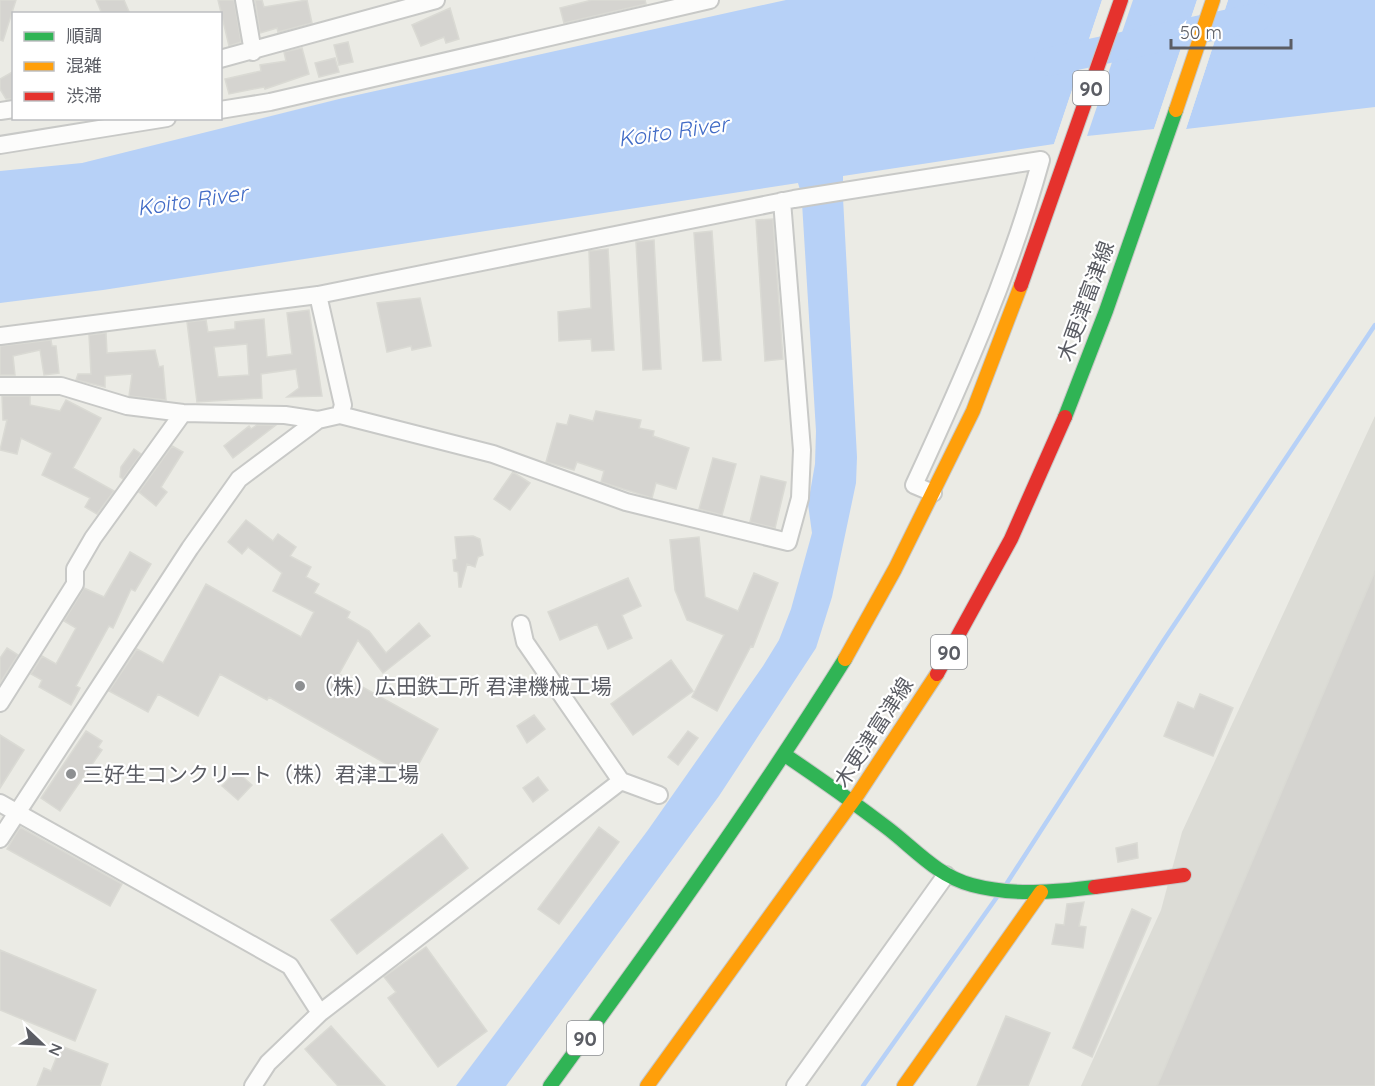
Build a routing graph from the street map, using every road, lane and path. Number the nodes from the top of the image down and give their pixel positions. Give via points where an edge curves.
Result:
1 (244, 0) edge
2 (436, 0) edge
3 (710, 0) edge
4 (1121, 0) edge
5 (1213, 0) edge
6 (253, 52) junction
7 (222, 59) edge
8 (222, 110) edge
9 (155, 120) edge
10 (0, 146) edge
11 (788, 200) junction
12 (318, 295) junction
13 (0, 336) edge
14 (0, 386) edge
15 (183, 413) junction
16 (340, 415) junction
17 (318, 420) junction
18 (933, 493) junction
19 (521, 624) dead end
20 (0, 703) edge
21 (785, 755) junction
22 (621, 781) junction
23 (659, 795) dead end
24 (854, 802) junction
25 (0, 803) edge
26 (18, 811) junction
27 (0, 839) edge
28 (946, 875) junction
29 (1184, 875) dead end
30 (1041, 892) junction
31 (320, 1013) junction
32 (253, 1086) edge
33 (550, 1086) edge
34 (647, 1086) edge
35 (795, 1086) edge
36 (904, 1086) edge

1 - 6 street
2 - 6 street
3 - 8 street via 292,97
4 - 18 main road, 90 via 997,353
5 - 24 main road, 木更津富津線 / 90 via 1101,323 1029,502 973,612
6 - 7 street
9 - 10 street
11 - 12 street
11 - 16 street via 802,450 800,498 788,542 626,502 493,454
11 - 18 street via 1041,160 988,317 914,485
12 - 13 street
12 - 16 street via 343,405
14 - 15 street via 60,386 127,406
15 - 17 street via 285,415
15 - 20 street via 93,538 75,569 75,584
16 - 17 street
17 - 26 street via 239,479
18 - 21 main road, 90 via 852,646
19 - 22 street via 525,642
21 - 24 main road
21 - 33 main road, 90
22 - 23 street
22 - 31 street
24 - 28 main road
24 - 34 main road, 木更津富津線 / 90
25 - 26 street
26 - 27 street
26 - 31 street via 290,966
28 - 30 main road via 989,888
28 - 35 street
29 - 30 main road
30 - 36 main road
31 - 32 street via 268,1063

